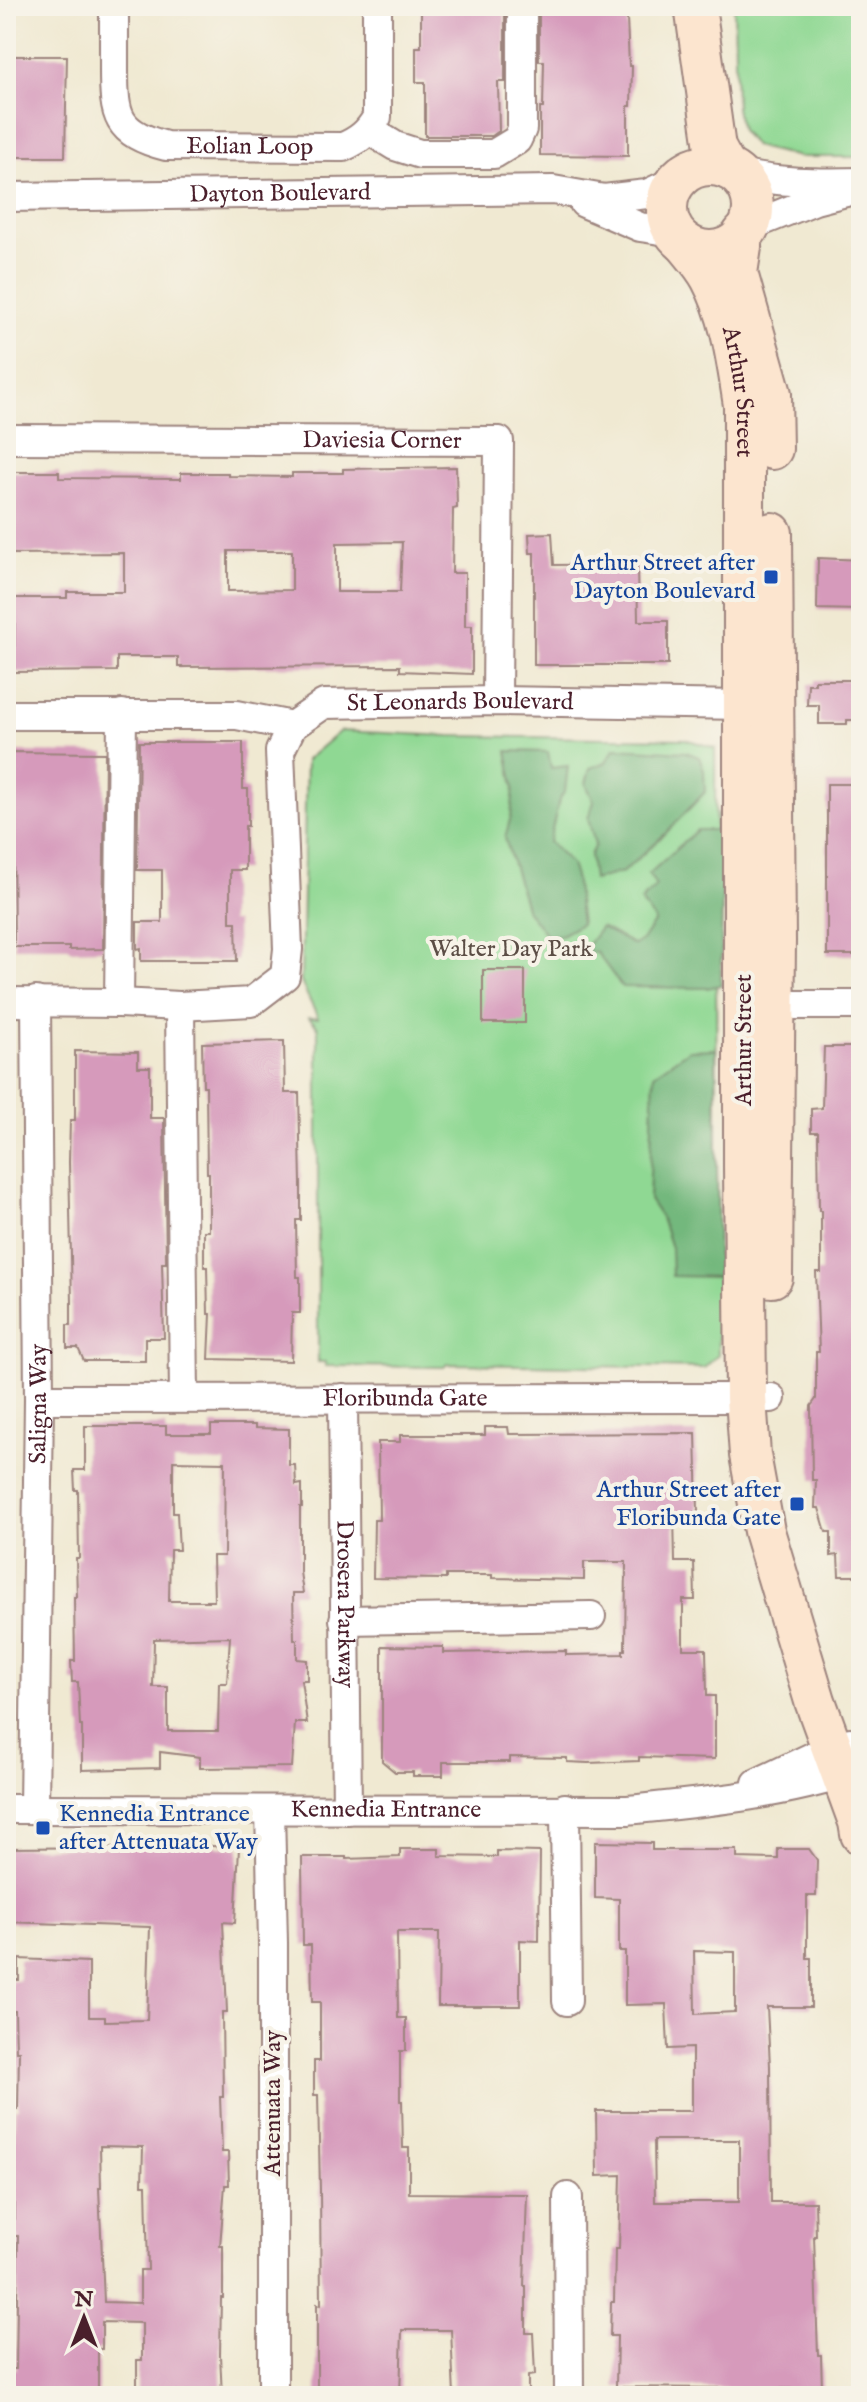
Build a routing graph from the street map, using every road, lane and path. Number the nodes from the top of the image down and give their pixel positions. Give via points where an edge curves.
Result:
1 (114, 6) edge
2 (377, 6) edge
3 (522, 6) edge
4 (695, 6) edge
5 (701, 50) junction
6 (369, 130) junction
7 (730, 171) junction
8 (680, 177) junction
9 (861, 184) edge
10 (553, 190) junction
11 (6, 197) edge
12 (745, 231) junction
13 (680, 237) junction
14 (6, 439) edge
15 (497, 701) junction
16 (744, 705) junction
17 (122, 714) junction
18 (6, 715) edge
19 (292, 726) junction
20 (36, 1001) junction
21 (6, 1002) edge
22 (119, 1003) junction
23 (760, 1005) junction
24 (861, 1005) edge
25 (180, 1006) junction
26 (184, 1398) junction
27 (343, 1398) junction
28 (758, 1398) junction
29 (39, 1399) junction
30 (591, 1616) dead end
31 (344, 1620) junction
32 (849, 1761) edge
33 (565, 1808) junction
34 (20, 1809) edge
35 (270, 1810) junction
36 (347, 1810) junction
37 (861, 1834) edge
38 (567, 2001) dead end
39 (568, 2197) dead end
40 (273, 2396) edge
41 (569, 2396) edge

1 - 6 street, Eolian Loop via 114,98 123,124 134,134 166,146 343,147
2 - 6 street via 378,104
3 - 6 street via 522,129 517,140 494,154 420,154
4 - 5 street
5 - 7 street via 715,148
5 - 8 street
7 - 8 street via 703,166
7 - 9 street via 794,183
7 - 12 street via 750,193 752,211
8 - 10 street, Dayton Boulevard via 647,194 604,199
8 - 13 street via 667,208 670,225
9 - 12 street
10 - 11 street, Dayton Boulevard
10 - 13 street, Dayton Boulevard via 640,227
12 - 13 street via 715,250 699,249
12 - 23 street, Arthur Street via 737,273 771,394
13 - 16 street, Arthur Street via 721,301 744,405
14 - 15 street, Daviesia Corner via 499,441
15 - 16 street, St Leonards Boulevard
15 - 19 street, St Leonards Boulevard via 324,704
16 - 23 street, Arthur Street
17 - 18 street
17 - 19 street via 237,715
17 - 22 street
19 - 25 street via 280,751 285,976 251,1002
20 - 21 street
20 - 22 street
20 - 29 street, Saligna Way
22 - 25 street
23 - 24 street
23 - 28 street, Arthur Street
25 - 26 street
26 - 27 street, Floribunda Gate
26 - 29 street, Floribunda Gate
27 - 28 street, Floribunda Gate
27 - 31 street, Drosera Parkway
28 - 32 street, Arthur Street via 750,1455 764,1531
29 - 34 street, Saligna Way
30 - 31 street
31 - 36 street, Drosera Parkway
32 - 33 street, Kennedia Entrance via 719,1800 628,1810
32 - 37 street, Arthur Street
33 - 36 street, Kennedia Entrance
33 - 38 street
34 - 35 street, Kennedia Entrance
35 - 36 street, Kennedia Entrance
35 - 40 street, Attenuata Way
39 - 41 street

